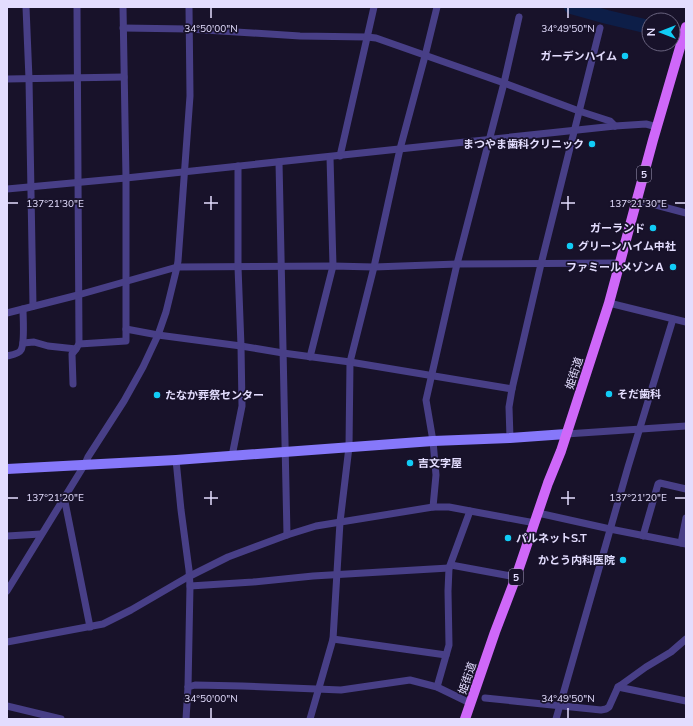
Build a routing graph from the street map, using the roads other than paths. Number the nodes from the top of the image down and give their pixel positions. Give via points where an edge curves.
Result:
1 (26, 7) edge
2 (76, 7) edge
3 (123, 7) edge
4 (189, 7) edge
5 (374, 7) edge
6 (437, 7) edge
7 (519, 18) dead end
8 (124, 28) junction
9 (600, 28) dead end
10 (686, 28) edge
11 (189, 29) junction
12 (367, 37) junction
13 (425, 56) junction
14 (124, 77) junction
15 (29, 78) junction
16 (77, 78) junction
17 (7, 79) edge
18 (504, 83) junction
19 (579, 111) junction
20 (615, 126) junction
21 (657, 127) junction
22 (574, 131) junction
23 (488, 140) junction
24 (400, 149) junction
25 (340, 156) junction
26 (330, 157) junction
27 (278, 162) junction
28 (238, 166) junction
29 (184, 172) junction
30 (126, 178) junction
31 (78, 183) junction
32 (31, 187) junction
33 (7, 189) edge
34 (637, 200) junction
35 (686, 212) edge
36 (456, 264) junction
37 (541, 264) junction
38 (619, 264) junction
39 (333, 266) junction
40 (177, 267) junction
41 (238, 267) junction
42 (282, 267) junction
43 (374, 267) junction
44 (126, 281) junction
45 (78, 295) junction
46 (609, 303) junction
47 (33, 306) junction
48 (23, 309) junction
49 (7, 313) edge
50 (673, 319) junction
51 (686, 322) edge
52 (126, 329) junction
53 (158, 335) junction
54 (23, 343) junction
55 (241, 346) junction
56 (78, 347) junction
57 (283, 353) junction
58 (7, 356) edge
59 (310, 357) junction
60 (350, 362) junction
61 (431, 376) junction
62 (73, 384) dead end
63 (512, 389) junction
64 (686, 426) edge
65 (639, 429) junction
66 (566, 434) junction
67 (510, 438) junction
68 (433, 441) junction
69 (349, 447) junction
70 (285, 452) junction
71 (232, 456) junction
72 (176, 460) junction
73 (85, 464) junction
74 (7, 469) edge
75 (686, 489) edge
76 (64, 497) junction
77 (433, 507) junction
78 (470, 511) junction
79 (536, 518) junction
80 (686, 518) edge
81 (340, 522) junction
82 (610, 529) junction
83 (41, 534) junction
84 (287, 535) junction
85 (7, 536) edge
86 (643, 536) junction
87 (683, 544) edge
88 (450, 567) junction
89 (337, 575) junction
90 (190, 576) junction
91 (516, 578) junction
92 (190, 586) junction
93 (7, 591) edge
94 (90, 627) junction
95 (334, 639) junction
96 (686, 639) edge
97 (7, 642) edge
98 (446, 655) junction
99 (188, 687) junction
100 (437, 687) junction
101 (618, 687) junction
102 (318, 689) junction
103 (485, 698) dead end
104 (686, 701) edge
105 (470, 703) junction
106 (7, 706) edge
107 (560, 706) junction
108 (61, 719) edge
109 (186, 719) edge
110 (310, 719) edge
111 (465, 719) edge
112 (556, 719) edge

1 - 15 street
2 - 16 street
3 - 8 street
4 - 11 street
5 - 12 street
6 - 13 street
7 - 18 street
8 - 11 street
8 - 14 street
9 - 19 street
10 - 21 main road, 姫街道 / 5
11 - 12 street via 300,36
11 - 29 street via 190,96
12 - 13 street
12 - 25 street
13 - 18 street
13 - 24 street
14 - 16 street
14 - 30 street
15 - 16 street
15 - 17 street
15 - 32 street
16 - 31 street
18 - 19 street
18 - 23 street
19 - 20 street via 610,121
19 - 22 street
20 - 21 street via 646,124
20 - 22 street
21 - 34 main road, 姫街道 / 5
22 - 23 street
22 - 37 street
23 - 24 street
23 - 36 street
24 - 25 street
24 - 43 street
25 - 26 street
26 - 27 street
26 - 39 street
27 - 28 street
27 - 42 street
28 - 29 street
28 - 41 street
29 - 30 street
29 - 40 street
30 - 31 street
30 - 44 street
31 - 32 street
31 - 45 street
32 - 33 street
32 - 47 street
34 - 35 street
34 - 38 main road, 姫街道 / 5
36 - 37 street
36 - 43 street
36 - 61 street
37 - 38 street
37 - 63 street
38 - 46 main road, 姫街道 / 5
39 - 42 street
39 - 43 street
39 - 59 street
40 - 41 street
40 - 44 street
40 - 53 street
41 - 42 street
41 - 55 street
42 - 57 street
43 - 60 street
44 - 45 street
44 - 52 street
45 - 47 street
45 - 56 street
46 - 50 street
46 - 66 main road, 姫街道 / 5
47 - 48 street
48 - 49 street
48 - 54 street
50 - 51 street
50 - 65 street
52 - 53 street
52 - 56 street via 126,341
53 - 55 street
53 - 73 street via 140,374
54 - 56 street
54 - 58 street via 18,353
55 - 57 street
55 - 71 street via 242,406
56 - 62 street via 72,354
57 - 59 street
57 - 70 street
59 - 60 street
60 - 61 street
60 - 69 street
61 - 63 street
61 - 68 street via 426,400
63 - 67 street via 509,407
64 - 65 street
65 - 66 street
65 - 82 street
66 - 67 street
66 - 79 main road, 姫街道 / 5
67 - 68 street
68 - 69 street
68 - 77 street via 436,475
69 - 70 street
69 - 81 street
70 - 71 street
70 - 84 street
71 - 72 street
72 - 73 street
72 - 90 street
73 - 74 street
73 - 76 street
75 - 86 street via 658,484
76 - 83 street
76 - 94 street
77 - 78 street
77 - 81 street
78 - 79 street
78 - 88 street
79 - 82 street
79 - 91 main road, 姫街道 / 5
80 - 87 street
81 - 84 street
81 - 89 street
82 - 86 street
82 - 107 street
83 - 85 street
83 - 93 street
84 - 90 street via 228,557
86 - 87 street
88 - 89 street
88 - 91 street
88 - 98 street via 449,645
89 - 92 street
89 - 95 street
90 - 92 street
90 - 94 street via 117,617
91 - 105 main road, 姫街道 / 5
92 - 99 street
94 - 97 street
95 - 98 street
95 - 102 street
96 - 101 street
98 - 100 street
99 - 102 street via 195,685
99 - 109 street
100 - 102 street via 410,680 341,690
100 - 105 street
101 - 104 street
101 - 107 street via 606,710
102 - 110 street
103 - 107 street
105 - 111 main road, 姫街道 / 5
106 - 108 street
107 - 112 street

